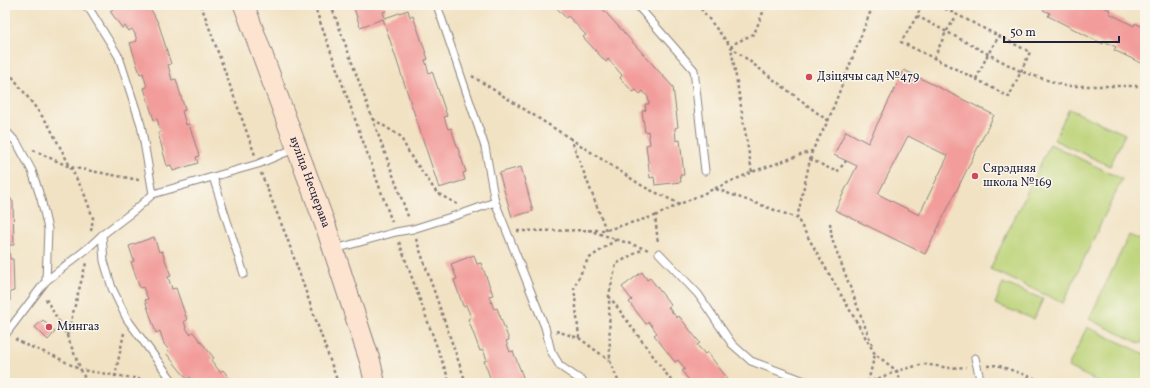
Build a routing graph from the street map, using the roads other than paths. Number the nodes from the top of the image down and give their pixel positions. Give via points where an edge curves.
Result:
1 (85, 5) edge
2 (244, 5) edge
3 (437, 5) edge
4 (637, 5) edge
5 (5, 130) edge
6 (297, 148) junction
7 (705, 171) dead end
8 (213, 177) junction
9 (154, 194) junction
10 (495, 202) junction
11 (102, 234) junction
12 (333, 249) junction
13 (659, 253) road end
14 (244, 274) dead end
15 (46, 281) junction
16 (5, 334) edge
17 (975, 358) dead end
18 (370, 361) junction
19 (174, 383) edge
20 (375, 383) edge
21 (380, 383) edge
22 (585, 383) edge
23 (810, 383) edge
24 (981, 383) edge

1 - 9 lane via 119,57 140,125
2 - 6 main road, вуліца Несцерава
3 - 10 lane via 485,147
4 - 7 lane via 694,70
5 - 15 lane via 17,143 32,170 41,199 48,229
6 - 8 lane via 258,164
6 - 12 main road, вуліца Несцерава
8 - 9 lane
8 - 14 lane
9 - 11 lane
10 - 12 lane via 412,229
10 - 22 lane via 545,327 551,351 560,366
11 - 15 lane
11 - 19 lane via 104,261 112,288 127,319
12 - 18 main road, вуліца Несцерава
13 - 23 lane via 698,294 732,344 751,361
15 - 16 lane
17 - 24 lane
18 - 20 main road
18 - 21 main road

